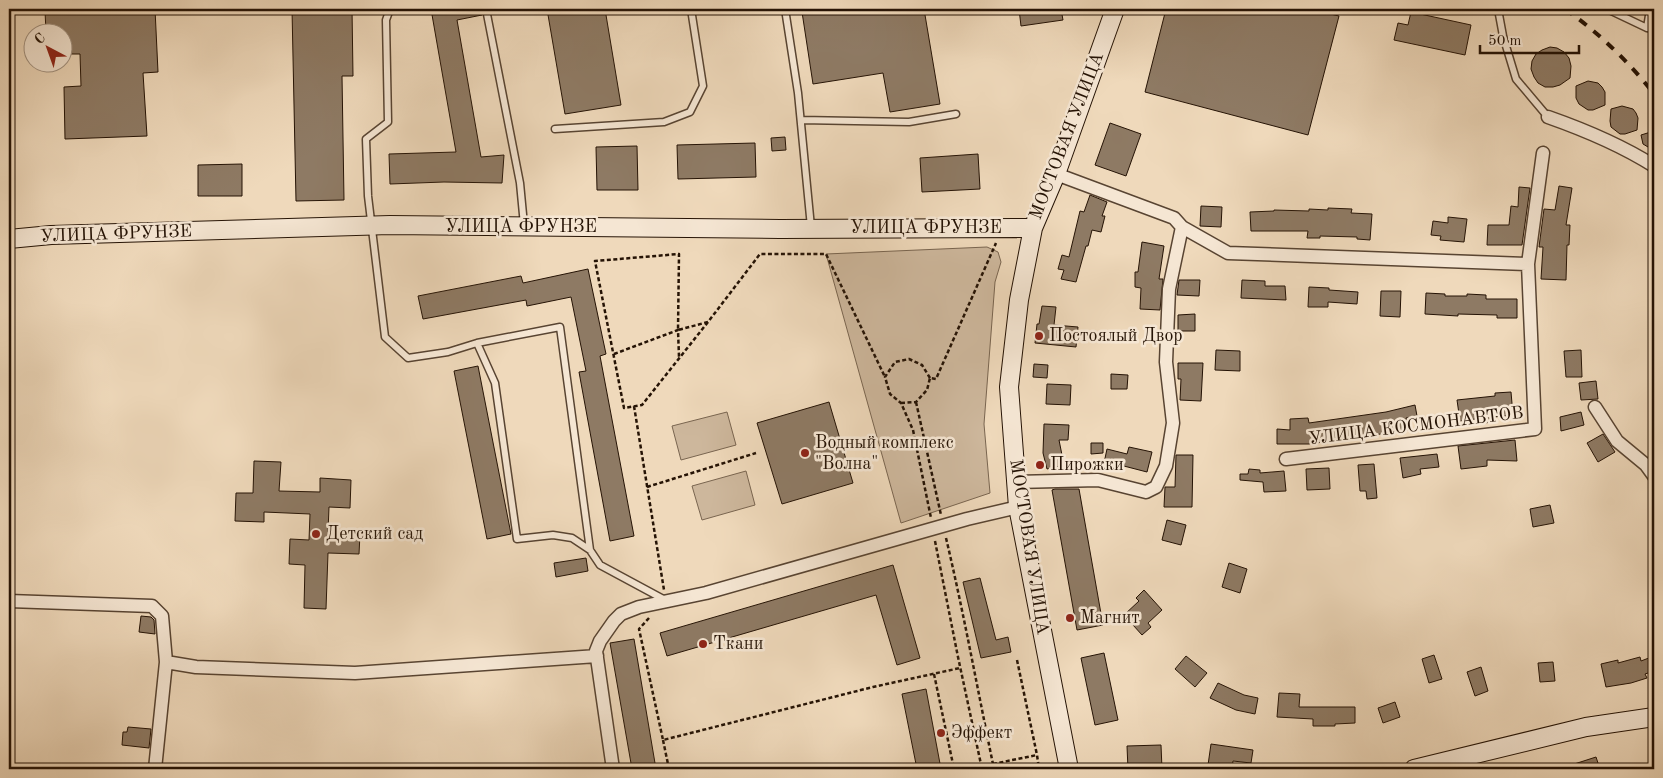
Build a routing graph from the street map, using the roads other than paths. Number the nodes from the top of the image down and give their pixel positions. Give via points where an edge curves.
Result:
1 (390, 9) edge
2 (486, 9) edge
3 (691, 9) edge
4 (785, 9) edge
5 (1115, 9) edge
6 (1498, 9) edge
7 (1607, 9) edge
8 (1650, 9) edge
9 (1646, 28) junction
10 (1654, 30) edge
11 (956, 114) dead end
12 (1548, 117) joint
13 (801, 120) junction
14 (556, 129) dead end
15 (1544, 154) dead end
16 (1654, 166) edge
17 (1056, 174) junction
18 (524, 226) junction
19 (1182, 226) junction
20 (372, 227) junction
21 (811, 228) junction
22 (1033, 228) junction
23 (9, 240) edge
24 (1528, 264) junction
25 (477, 342) junction
26 (1596, 408) dead end
27 (1286, 459) dead end
28 (1654, 476) edge
29 (1016, 482) junction
30 (1018, 508) junction
31 (590, 550) junction
32 (666, 600) junction
33 (9, 601) edge
34 (597, 656) junction
35 (166, 662) junction
36 (1654, 717) edge
37 (155, 769) edge
38 (613, 769) edge
39 (1069, 769) edge
40 (1414, 769) edge

1 - 20 lane via 386,20 388,122 366,139
2 - 18 lane via 520,182
3 - 14 lane via 703,86 690,112 664,122
4 - 13 lane
5 - 17 main road, МОСТОВАЯ УЛИЦА
6 - 12 lane via 1516,79
7 - 9 lane
8 - 9 lane
9 - 10 lane
11 - 13 lane via 909,122
12 - 16 street via 1585,130
13 - 21 lane
15 - 24 street, УЛИЦА КОСМОНАВТОВ
17 - 19 street via 1174,218
17 - 22 main road, МОСТОВАЯ УЛИЦА
18 - 20 main road, УЛИЦА ФРУНЗЕ
18 - 21 main road, УЛИЦА ФРУНЗЕ
19 - 24 street via 1228,253
19 - 29 street via 1169,289 1166,362 1173,423 1166,466 1156,487 1146,492 1098,480
20 - 23 main road, УЛИЦА ФРУНЗЕ via 51,235
20 - 25 lane via 385,337 408,358 448,352
21 - 22 main road, УЛИЦА ФРУНЗЕ
22 - 29 main road, МОСТОВАЯ УЛИЦА via 1019,300 1009,387
24 - 27 street, УЛИЦА КОСМОНАВТОВ via 1536,429
25 - 31 lane via 495,383 517,539 553,535 572,538
25 - 31 lane via 560,327
26 - 28 street via 1616,441 1646,465
29 - 30 main road, МОСТОВАЯ УЛИЦА
30 - 32 street via 967,519 706,593
30 - 39 main road, МОСТОВАЯ УЛИЦА
31 - 32 lane via 600,565
32 - 34 street via 622,614 600,641
33 - 35 street via 152,606 162,616
34 - 35 street via 355,673 196,667
34 - 38 street
35 - 37 street
36 - 40 main road via 1586,727

